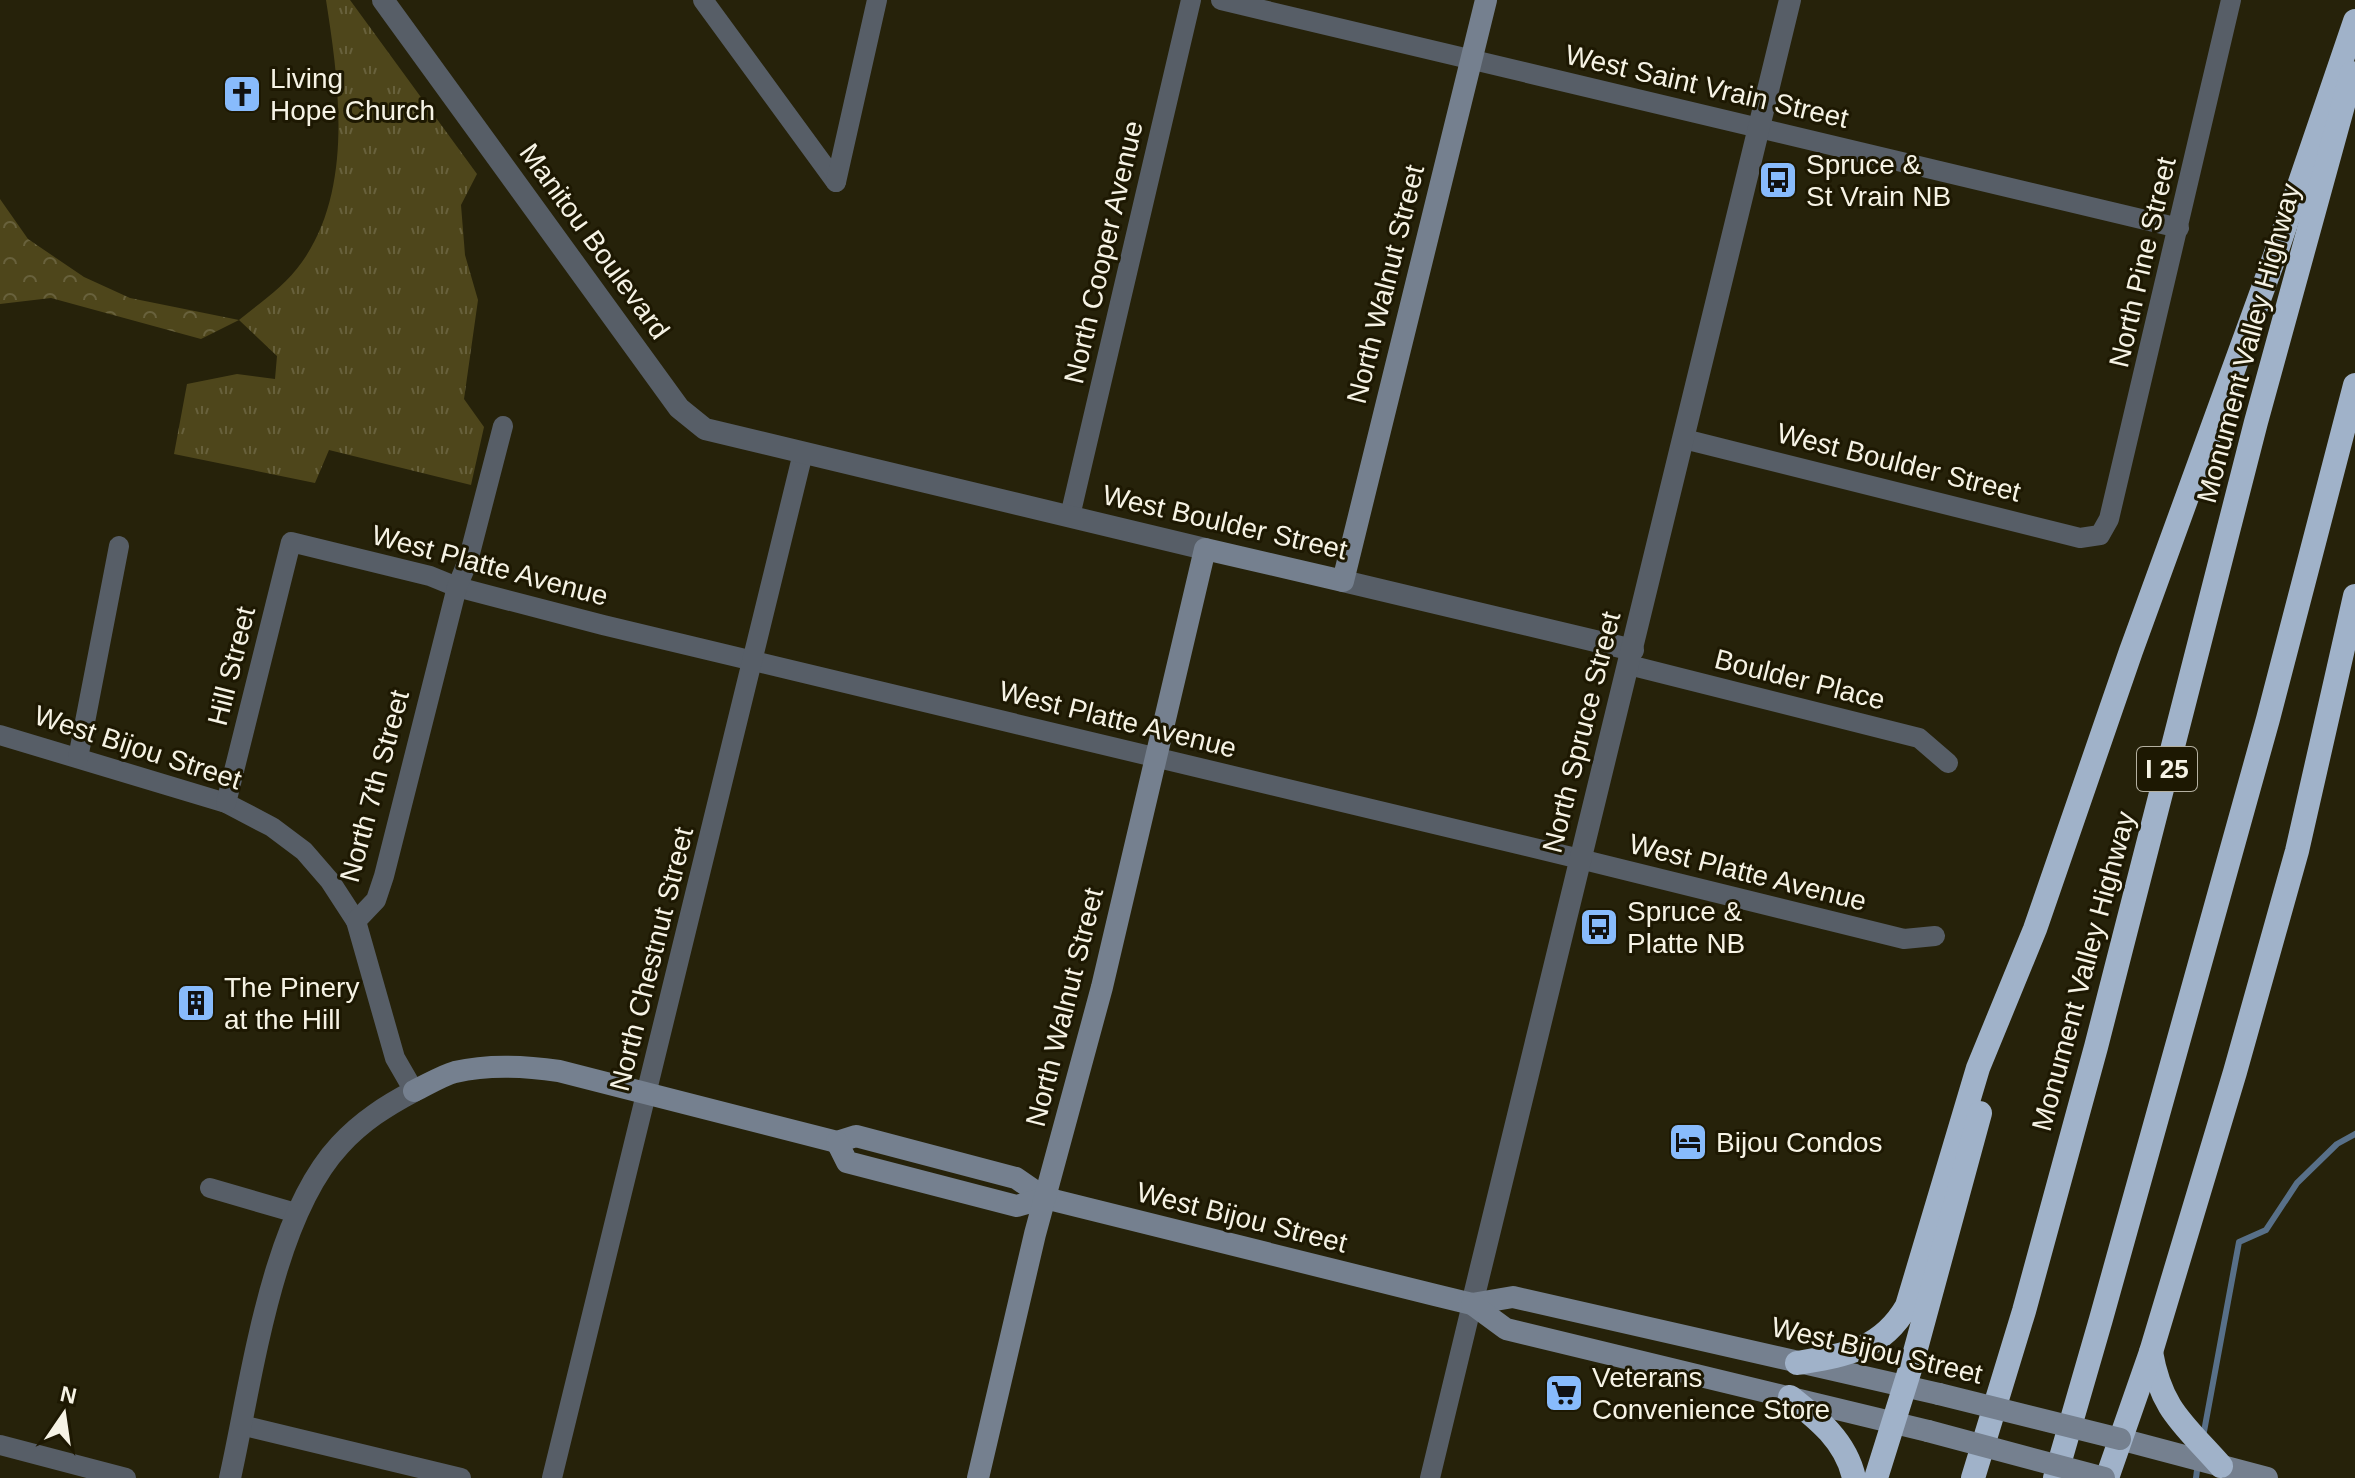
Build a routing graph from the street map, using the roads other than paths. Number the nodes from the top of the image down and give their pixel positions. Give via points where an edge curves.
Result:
1 (383, 0) edge
2 (703, 0) edge
3 (877, 0) edge
4 (1191, 0) edge
5 (1221, 0) edge
6 (1486, 0) edge
7 (1790, 0) edge
8 (2231, 0) edge
9 (2355, 21) edge
10 (1471, 59) junction
11 (2355, 59) edge
12 (1758, 127) junction
13 (2179, 228) junction
14 (2355, 385) edge
15 (503, 426) dead end
16 (1684, 439) junction
17 (803, 453) junction
18 (1070, 516) junction
19 (2100, 535) joint
20 (291, 542) joint
21 (119, 546) dead end
22 (1205, 549) junction
23 (1343, 581) junction
24 (457, 587) junction
25 (2355, 596) edge
26 (1631, 658) junction
27 (753, 660) junction
28 (0, 735) edge
29 (1157, 757) junction
30 (78, 758) junction
31 (1948, 763) dead end
32 (226, 803) junction
33 (1580, 859) junction
34 (356, 921) junction
35 (1935, 936) dead end
36 (2019, 968) junction
37 (414, 1091) junction
38 (648, 1093) junction
39 (210, 1188) dead end
40 (1045, 1198) junction
41 (296, 1213) junction
42 (1472, 1304) junction
43 (2151, 1352) junction
44 (1797, 1363) junction
45 (1905, 1385) junction
46 (1790, 1397) junction
47 (1893, 1423) junction
48 (241, 1425) junction
49 (2120, 1439) junction
50 (0, 1445) edge
51 (2221, 1466) junction
52 (126, 1478) edge
53 (230, 1478) edge
54 (461, 1478) edge
55 (552, 1478) edge
56 (978, 1478) edge
57 (1430, 1478) edge
58 (1854, 1478) edge
59 (1876, 1478) edge
60 (1973, 1478) edge
61 (2055, 1478) edge
62 (2106, 1478) edge
63 (2267, 1478) edge

1 - 17 street, Manitou Boulevard via 679,408 705,429
2 - 3 street via 836,182
4 - 18 street, North Cooper Avenue
5 - 10 street, West Saint Vrain Street
6 - 10 main road, North Walnut Street
7 - 12 street, North Spruce Street
8 - 13 street, North Pine Street
9 - 36 highway
10 - 12 street, West Saint Vrain Street
10 - 23 main road, North Walnut Street
11 - 60 highway, Monument Valley Highway / I 25 via 2032,1282
12 - 13 street, West Saint Vrain Street
12 - 16 street, North Spruce Street
13 - 19 street, North Pine Street via 2109,519
14 - 61 highway via 2268,719
15 - 24 street, North 7th Street
16 - 19 street, West Boulder Street via 2080,538
16 - 26 street, North Spruce Street
17 - 18 street, West Boulder Street
17 - 27 street, North Chestnut Street
18 - 22 street, West Boulder Street
20 - 24 street, West Platte Avenue
20 - 32 street, Hill Street
21 - 30 street
22 - 23 main road, West Boulder Street
22 - 29 main road, North Walnut Street
23 - 26 street, West Boulder Street
24 - 27 street, West Platte Avenue
24 - 34 street, North 7th Street via 384,876 376,900
25 - 43 highway via 2297,851
26 - 31 street, Boulder Place via 1919,738
26 - 33 street, North Spruce Street
27 - 29 street, West Platte Avenue
27 - 38 street, North Chestnut Street
28 - 30 street, West Bijou Street
29 - 33 street, West Platte Avenue
29 - 40 main road, North Walnut Street
30 - 32 street, West Bijou Street
32 - 34 street, West Bijou Street via 304,851
33 - 35 street, West Platte Avenue via 1904,939
33 - 42 street, North Spruce Street
34 - 37 street, North 7th Street via 395,1058
36 - 44 highway via 1978,1068 1907,1306 1876,1341 1854,1352
36 - 45 highway
37 - 38 main road, West Bijou Street via 453,1073 522,1067
37 - 41 street via 373,1114 338,1146
38 - 40 main road, West Bijou Street via 837,1142 847,1162 1017,1206
38 - 55 street, North Chestnut Street
39 - 41 street
40 - 42 main road, West Bijou Street
40 - 56 main road, North Walnut Street
41 - 48 street via 267,1304
42 - 44 main road, West Bijou Street via 1513,1297
42 - 46 main road, West Bijou Street via 1506,1329
42 - 57 street, North Spruce Street
43 - 49 highway
43 - 51 highway via 2163,1396 2175,1416
44 - 45 main road, West Bijou Street
45 - 47 highway
45 - 49 main road, West Bijou Street, bridge
46 - 47 main road, West Bijou Street
46 - 58 highway via 1835,1437
47 - 59 highway
47 - 62 main road, West Bijou Street, bridge
48 - 53 street
48 - 54 street
49 - 51 main road, West Bijou Street
49 - 62 highway
50 - 52 street
51 - 63 main road, West Bijou Street

